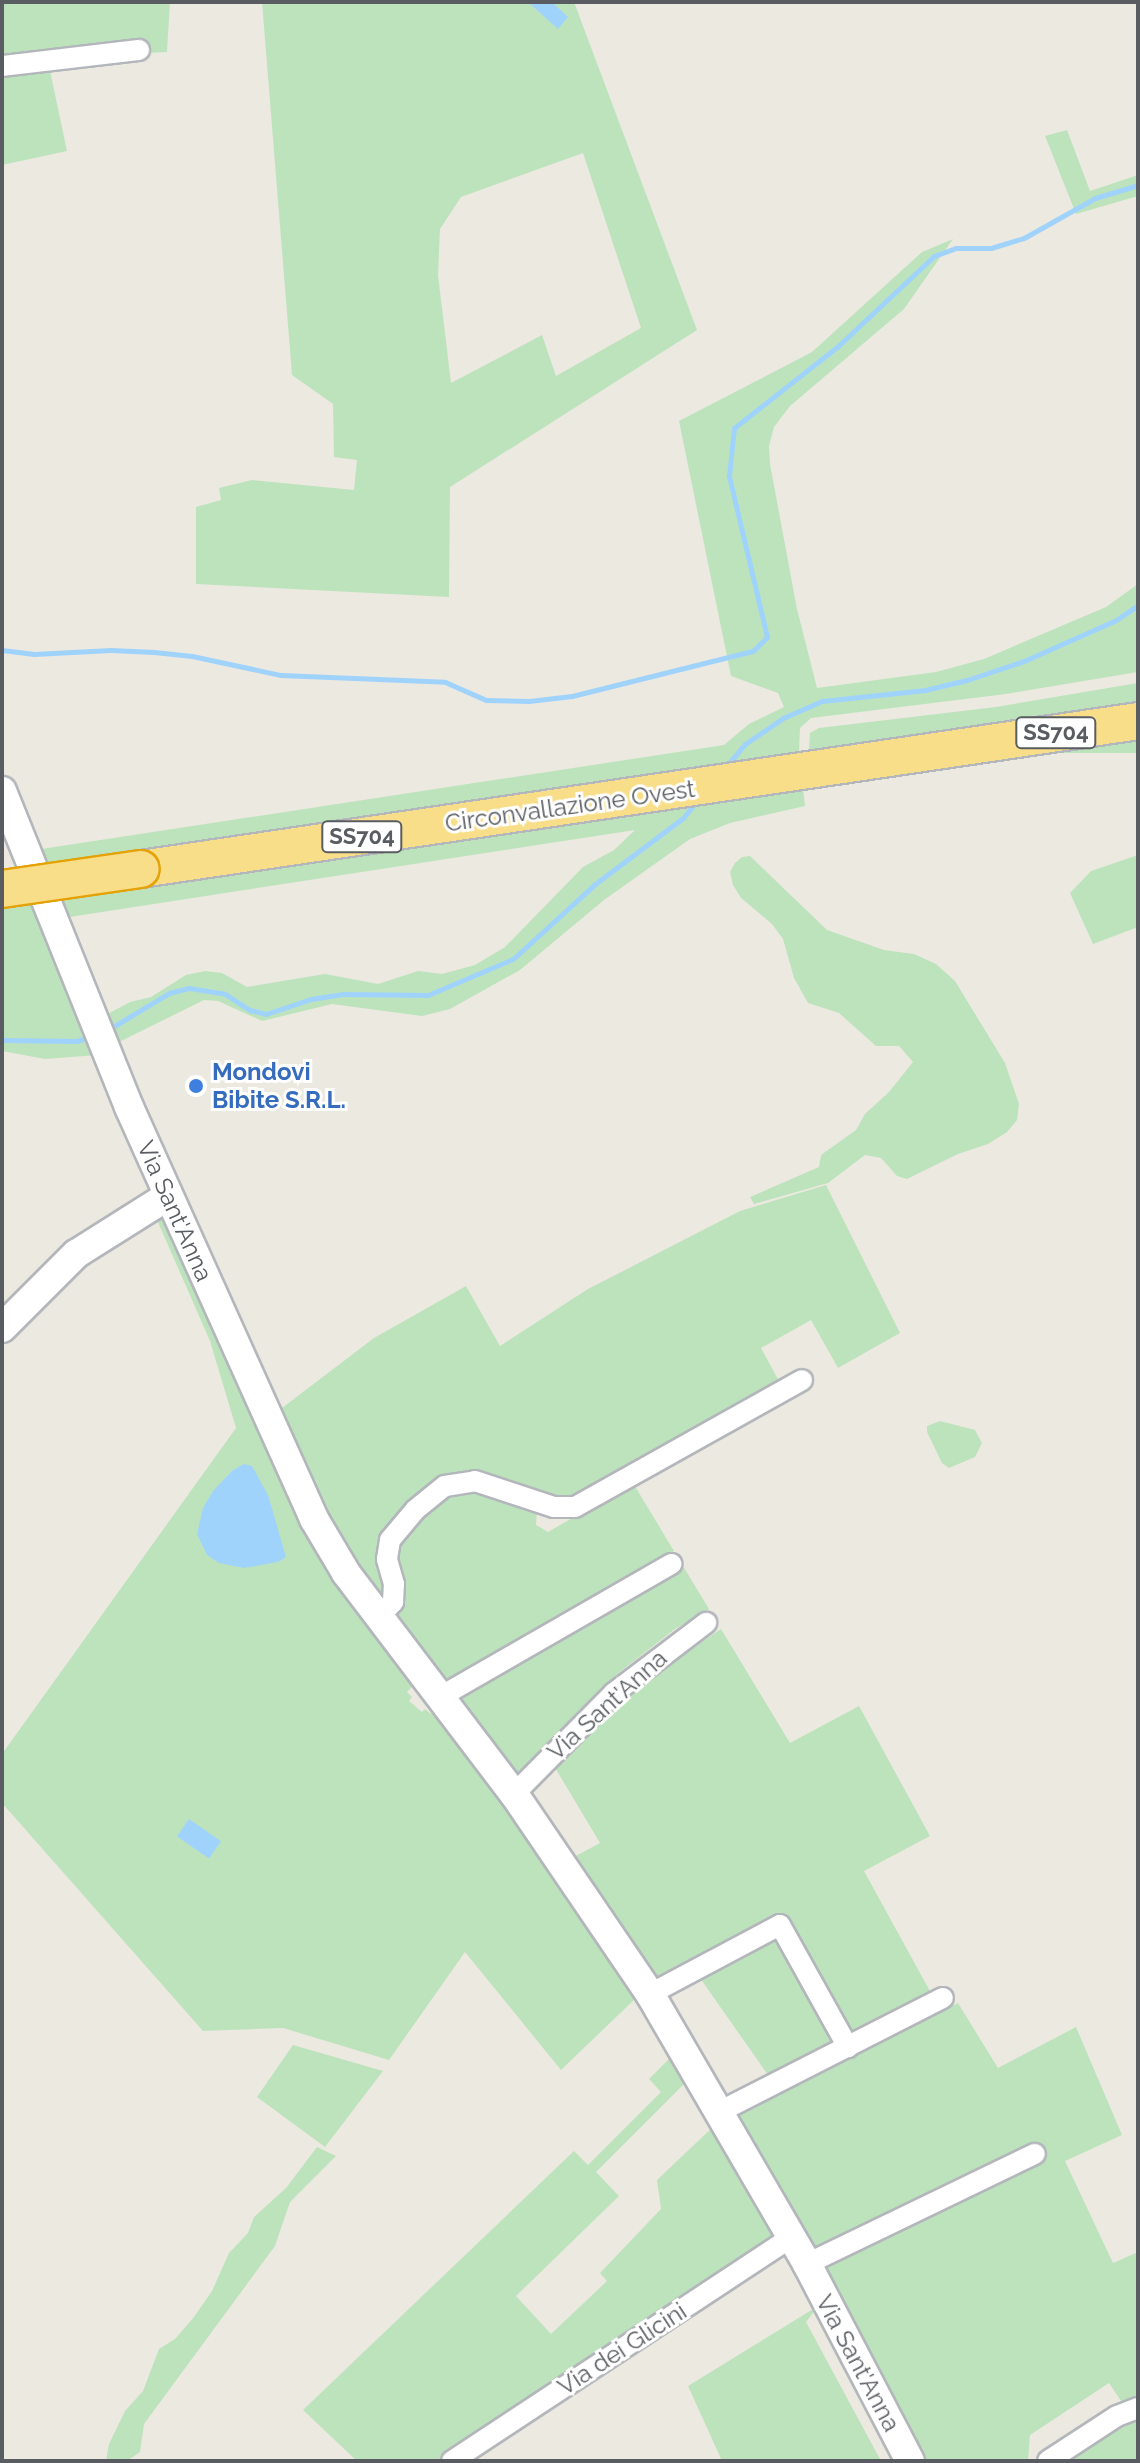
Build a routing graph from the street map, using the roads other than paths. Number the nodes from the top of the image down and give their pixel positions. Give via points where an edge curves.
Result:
1 (139, 50) dead end
2 (2, 66) edge
3 (1138, 721) edge
4 (2, 791) edge
5 (2, 889) edge
6 (168, 1196) junction
7 (2, 1328) edge
8 (802, 1380) dead end
9 (671, 1564) dead end
10 (379, 1617) junction
11 (706, 1623) dead end
12 (440, 1697) junction
13 (514, 1794) junction
14 (650, 1994) junction
15 (943, 1998) dead end
16 (848, 2047) junction
17 (721, 2111) junction
18 (1035, 2154) dead end
19 (792, 2237) junction
20 (807, 2264) junction
21 (1138, 2408) edge
22 (452, 2461) edge
23 (910, 2461) edge
24 (1048, 2461) edge

1 - 2 street
3 - 5 highway, Circonvallazione Ovest / SS704, bridge
4 - 6 street, Via Sant'Anna
6 - 7 street via 76,1254
6 - 10 street, Via Sant'Anna via 314,1519
8 - 10 street via 575,1507 554,1507 475,1481 445,1486 390,1540 393,1602
9 - 12 street
10 - 12 street, Via Sant'Anna
11 - 13 street, Via Sant'Anna via 614,1693
12 - 13 street, Via Sant'Anna
13 - 14 street, Via Sant'Anna
14 - 16 street via 780,1925
14 - 17 street, Via Sant'Anna
15 - 16 street
16 - 17 street
17 - 19 street, Via Sant'Anna
18 - 20 street, Via Sant'Anna
19 - 20 street, Via Sant'Anna
19 - 22 street, Via dei Glicini
20 - 23 street, Via Sant'Anna
21 - 24 street

